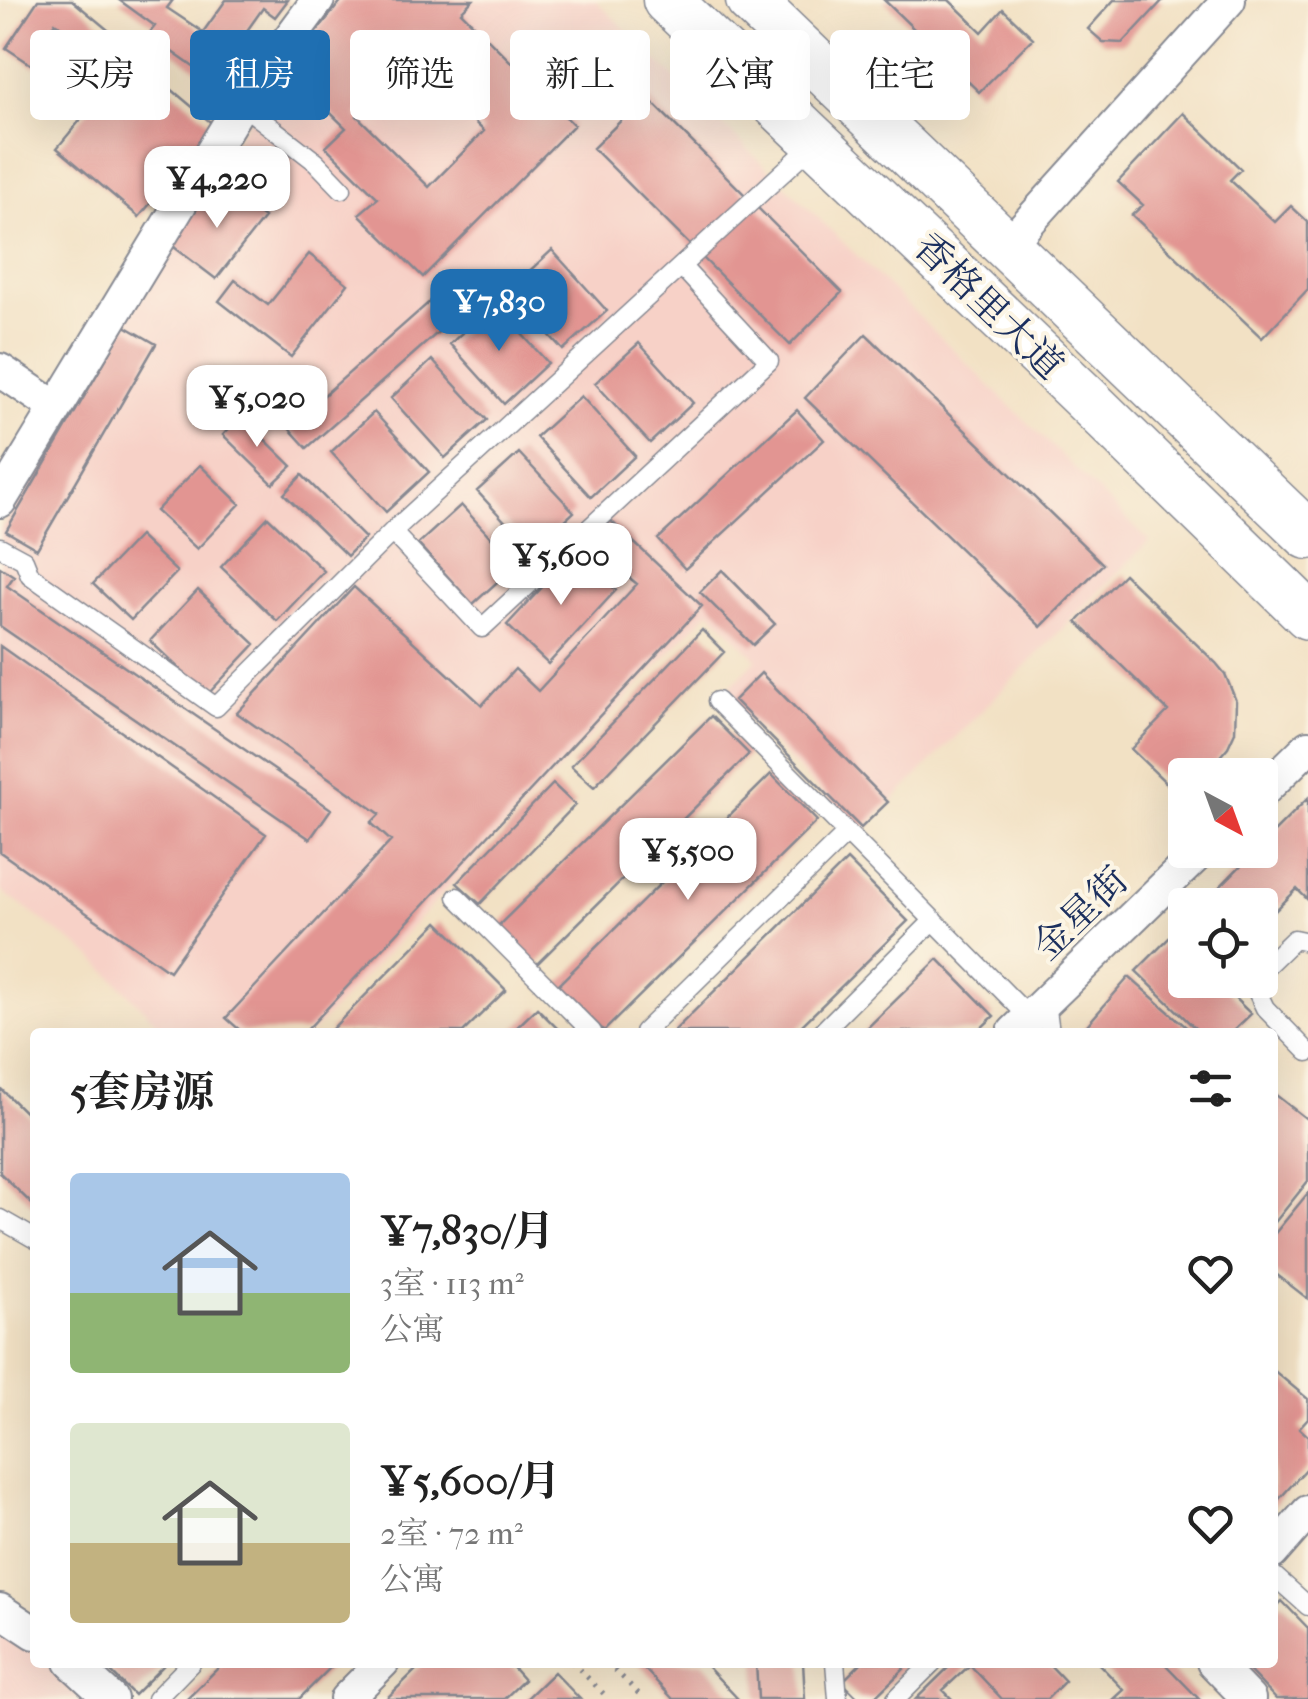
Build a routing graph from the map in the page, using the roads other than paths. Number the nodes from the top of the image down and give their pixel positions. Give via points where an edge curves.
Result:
1 (318, 0) edge
2 (667, 0) edge
3 (750, 0) edge
4 (1229, 0) edge
5 (296, 30) edge
6 (231, 120) edge
7 (262, 120) edge
8 (816, 142) junction
9 (342, 189) dead end
10 (1008, 245) junction
11 (682, 266) junction
12 (0, 370) edge
13 (55, 408) junction
14 (0, 501) edge
15 (392, 532) junction
16 (1308, 535) edge
17 (0, 546) edge
18 (1308, 615) edge
19 (717, 700) dead end
20 (1306, 752) edge
21 (1278, 778) edge
22 (848, 832) junction
23 (1184, 868) edge
24 (457, 897) dead end
25 (934, 920) junction
26 (1308, 942) edge
27 (1278, 955) edge
28 (1260, 998) edge
29 (1035, 1021) edge
30 (588, 1028) edge
31 (648, 1028) edge
32 (826, 1028) edge
33 (1308, 1052) edge
34 (0, 1220) edge
35 (30, 1236) edge
36 (1308, 1512) edge
37 (1278, 1546) edge
38 (1278, 1579) edge
39 (1308, 1606) edge
40 (0, 1610) edge
41 (30, 1630) edge
42 (77, 1668) edge
43 (186, 1668) edge
44 (377, 1668) edge
45 (835, 1668) edge
46 (927, 1668) edge
47 (1217, 1668) edge
48 (1237, 1695) edge
49 (111, 1699) edge
50 (156, 1699) edge
51 (346, 1699) edge
52 (838, 1699) edge
53 (896, 1699) edge

1 - 5 street
2 - 8 main road, 香格里大道
3 - 10 main road, 香格里大道
4 - 10 street
6 - 13 street
7 - 9 lane
8 - 11 lane
8 - 18 main road, 香格里大道
10 - 16 main road, 香格里大道
11 - 15 lane
11 - 15 lane via 769,360 482,628
12 - 13 street
13 - 14 street
15 - 17 lane via 216,706 30,575 24,560
19 - 22 lane
20 - 21 street
22 - 25 lane
22 - 31 lane
23 - 29 street, 金星街
24 - 30 lane
25 - 29 lane
25 - 32 lane
26 - 27 lane via 1294,939
28 - 33 lane
34 - 35 lane
36 - 37 street
38 - 39 lane
40 - 41 street
42 - 49 street
43 - 50 lane
44 - 51 street
45 - 52 lane
46 - 53 lane
47 - 48 street

